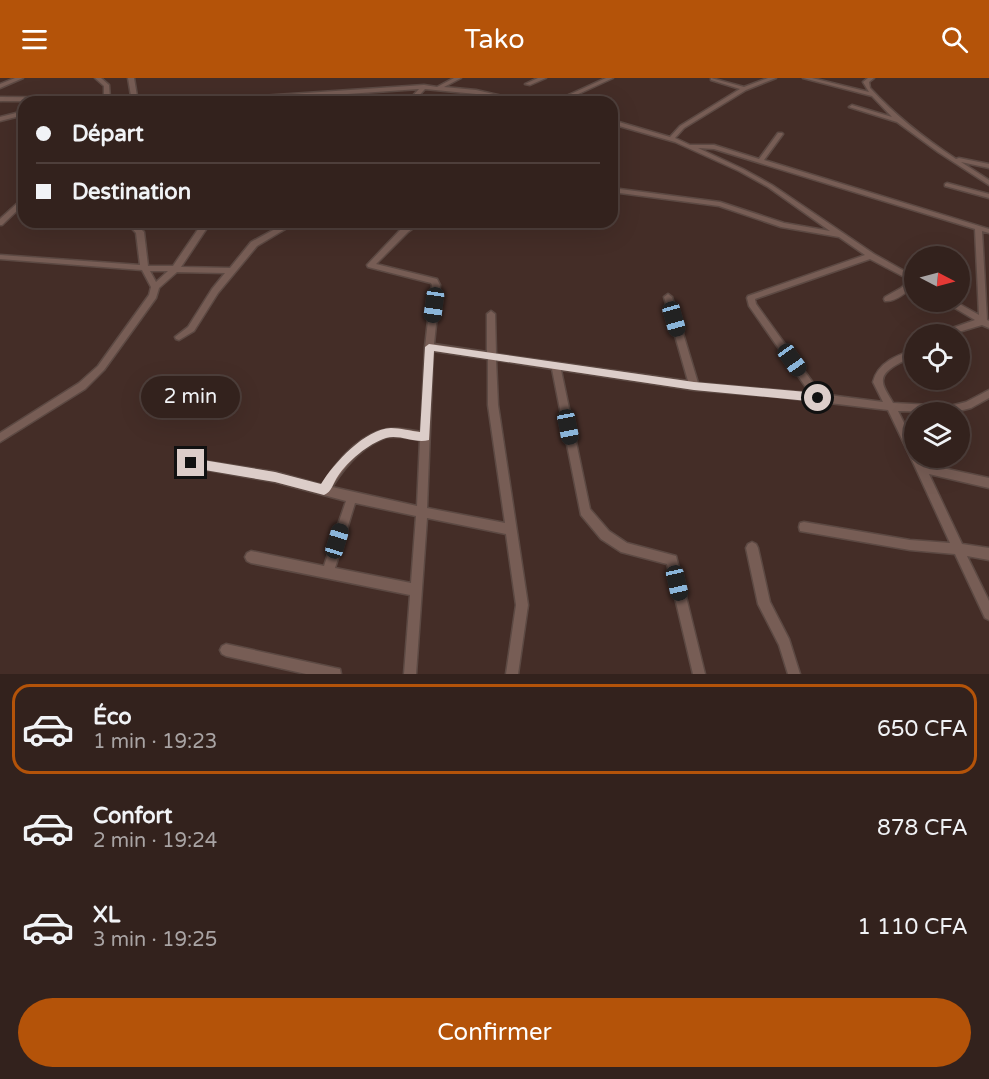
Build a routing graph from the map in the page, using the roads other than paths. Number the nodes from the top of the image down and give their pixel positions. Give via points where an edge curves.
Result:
1 (20, 78) edge
2 (98, 78) edge
3 (131, 78) edge
4 (458, 78) edge
5 (543, 78) edge
6 (610, 78) edge
7 (773, 78) edge
8 (806, 78) edge
9 (871, 78) edge
10 (713, 79) edge
11 (528, 84) dead end
12 (0, 86) edge
13 (424, 87) junction
14 (439, 88) junction
15 (744, 89) junction
16 (874, 95) junction
17 (107, 96) edge
18 (134, 96) edge
19 (303, 96) edge
20 (416, 96) edge
21 (488, 96) edge
22 (570, 96) edge
23 (0, 99) edge
24 (18, 99) edge
25 (852, 107) dead end
26 (18, 114) edge
27 (0, 119) edge
28 (897, 120) junction
29 (618, 124) edge
30 (780, 134) dead end
31 (671, 139) junction
32 (690, 146) junction
33 (953, 159) junction
34 (760, 162) junction
35 (989, 166) edge
36 (989, 183) edge
37 (947, 185) dead end
38 (618, 191) edge
39 (989, 196) edge
40 (18, 206) edge
41 (0, 223) edge
42 (136, 228) edge
43 (203, 228) edge
44 (282, 228) edge
45 (408, 228) edge
46 (978, 228) junction
47 (989, 231) edge
48 (845, 236) junction
49 (871, 255) junction
50 (0, 257) edge
51 (145, 268) junction
52 (176, 268) junction
53 (232, 270) junction
54 (904, 274) edge
55 (156, 287) junction
56 (904, 290) edge
57 (668, 297) dead end
58 (888, 299) dead end
59 (968, 312) edge
60 (491, 314) dead end
61 (986, 323) edge
62 (970, 327) edge
63 (179, 337) dead end
64 (429, 347) junction
65 (492, 356) junction
66 (904, 358) edge
67 (556, 365) junction
68 (694, 386) junction
69 (989, 394) edge
70 (818, 398) junction
71 (893, 408) junction
72 (904, 431) edge
73 (425, 437) junction
74 (0, 438) edge
75 (191, 463) dead end
76 (922, 468) joint
77 (989, 483) edge
78 (324, 490) junction
79 (352, 497) junction
80 (422, 511) junction
81 (804, 527) dead end
82 (511, 530) junction
83 (957, 547) junction
84 (752, 548) dead end
85 (989, 554) edge
86 (251, 558) dead end
87 (328, 573) junction
88 (416, 590) junction
89 (989, 614) edge
90 (226, 650) dead end
91 (335, 674) edge
92 (410, 674) edge
93 (512, 674) edge
94 (699, 674) edge
95 (794, 674) edge

1 - 12 street
2 - 17 street via 107,86
3 - 18 street
4 - 14 street
5 - 11 street
6 - 22 street
7 - 15 street
8 - 16 street
9 - 16 street via 866,85
10 - 15 street
13 - 14 street
13 - 19 street
13 - 20 street
14 - 21 street
15 - 31 street via 682,127
16 - 28 street
23 - 24 street
25 - 28 street
26 - 27 street
28 - 33 street via 920,140
29 - 31 street
30 - 34 street
31 - 32 street
32 - 34 street via 714,147
32 - 48 street via 770,186
33 - 35 street
33 - 36 street
34 - 46 street
37 - 39 street
38 - 48 street via 720,204 783,225
40 - 41 street
42 - 51 street via 140,232
43 - 52 street
44 - 53 street via 254,244
45 - 64 street via 371,265 436,282
46 - 47 street
46 - 61 street
48 - 49 street
49 - 54 street
49 - 70 street via 751,298
50 - 51 street
51 - 52 street
51 - 55 street
52 - 53 street
52 - 55 street
53 - 63 street via 191,329
55 - 74 street via 101,368 81,386
56 - 58 street
57 - 68 street
59 - 61 street
60 - 65 street
61 - 62 street
64 - 65 street
64 - 73 street
65 - 67 street
65 - 82 street via 493,405
66 - 71 street via 882,369 878,378
67 - 68 street
67 - 94 street via 585,511 605,535 625,548 672,560
68 - 70 street
69 - 71 street via 950,410
70 - 71 street
71 - 72 street
73 - 78 street via 389,433 376,438 350,455
73 - 80 street
75 - 78 street
76 - 77 street
76 - 83 street
78 - 79 street
79 - 80 street
79 - 87 street
80 - 82 street
80 - 88 street
81 - 83 street via 846,531 911,545
82 - 93 street via 522,605
83 - 85 street
83 - 89 street
84 - 95 street via 764,604 785,643
86 - 87 street
87 - 88 street
88 - 92 street
90 - 91 street

